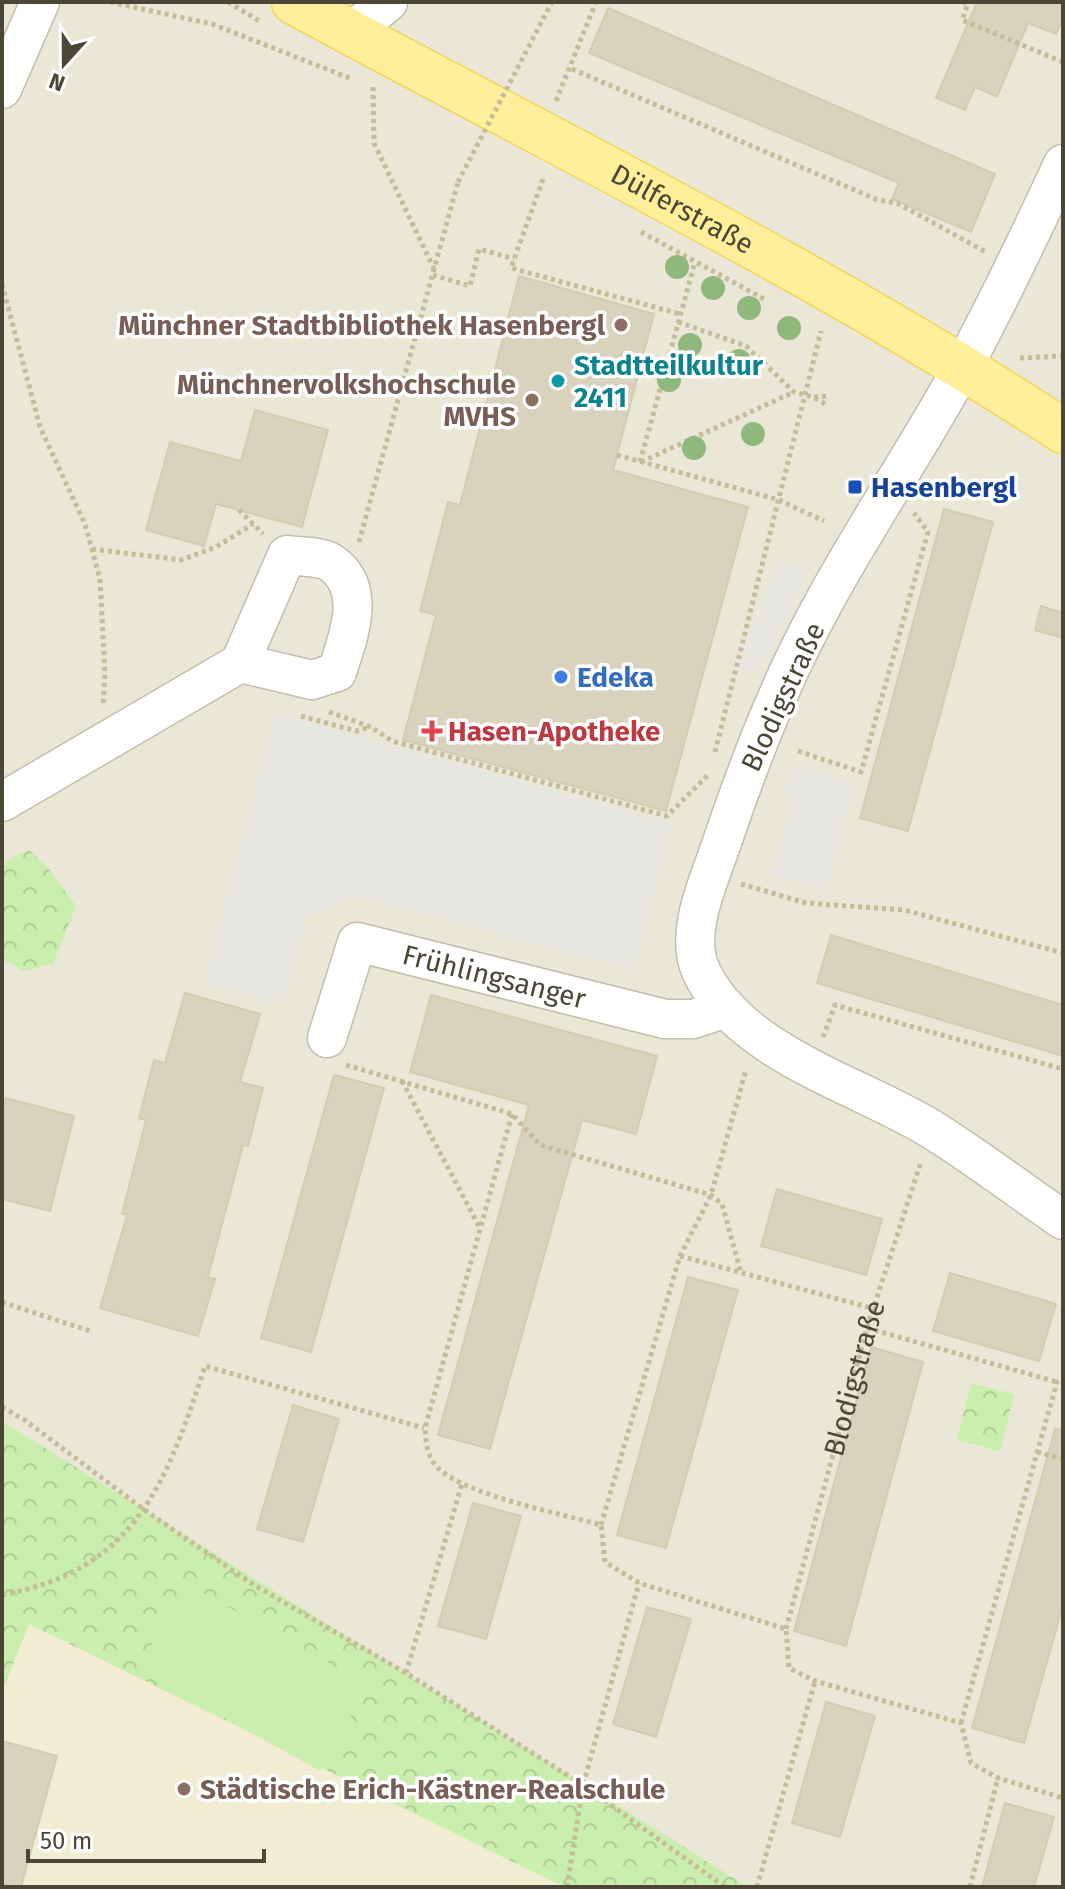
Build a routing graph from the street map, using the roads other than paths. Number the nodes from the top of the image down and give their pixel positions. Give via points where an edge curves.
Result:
1 (40, 2) edge
2 (388, 2) edge
3 (281, 14) edge
4 (336, 45) junction
5 (2, 89) edge
6 (1063, 164) edge
7 (963, 366) junction
8 (1063, 431) edge
9 (240, 663) junction
10 (2, 802) edge
11 (727, 1008) junction
12 (333, 1051) road end
13 (1063, 1220) edge

1 - 5 street
2 - 4 street
3 - 4 main road, Dülferstraße
4 - 7 main road, Dülferstraße via 822,286
6 - 7 street, Blodigstraße
7 - 8 main road, Dülferstraße
7 - 11 street, Blodigstraße via 780,689 733,809 695,928 700,970
9 - 9 street via 312,680 337,672 354,616 348,581 329,561 287,555
9 - 10 street
11 - 12 street, Frühlingsanger via 693,1019 665,1019 357,942
11 - 13 street, Blodigstraße via 811,1068 934,1130

